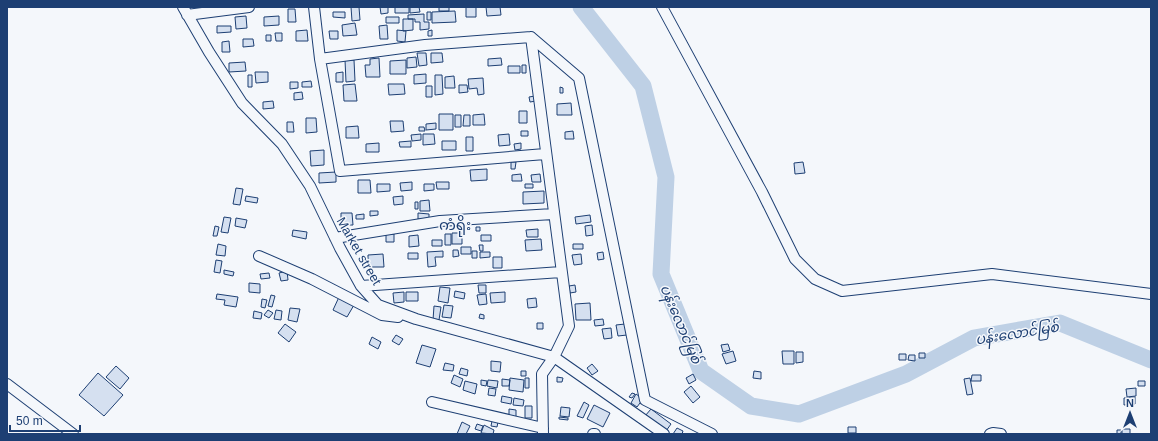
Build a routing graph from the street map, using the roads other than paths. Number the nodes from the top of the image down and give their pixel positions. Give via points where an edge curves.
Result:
1 (249, 7) edge
2 (314, 7) edge
3 (662, 7) edge
4 (185, 11) edge
5 (530, 37) junction
6 (320, 59) junction
7 (545, 154) junction
8 (553, 214) junction
9 (335, 238) junction
10 (259, 256) dead end
11 (561, 272) junction
12 (361, 286) junction
13 (1151, 294) edge
14 (416, 320) junction
15 (554, 357) junction
16 (7, 384) edge
17 (432, 402) dead end
18 (543, 431) edge
19 (73, 434) edge
20 (664, 434) edge
21 (712, 434) edge
22 (990, 434) edge
23 (1001, 434) edge

1 - 4 street
2 - 6 street
3 - 13 street via 762,192 795,259 815,280 842,291 992,274
4 - 9 street, Market street via 242,104 282,144 310,186
5 - 6 street via 425,45
5 - 7 street
5 - 21 street via 578,78 645,400
6 - 7 street via 340,171
7 - 8 street
8 - 9 street via 440,221
8 - 11 street
9 - 12 street, Market street
10 - 14 street via 312,279 382,315
11 - 12 street
11 - 15 street via 569,326
12 - 14 street, Market street via 378,305
14 - 15 street, Market street
15 - 18 street via 542,374
15 - 20 street, Market street
16 - 19 street
17 - 18 street
22 - 23 street

